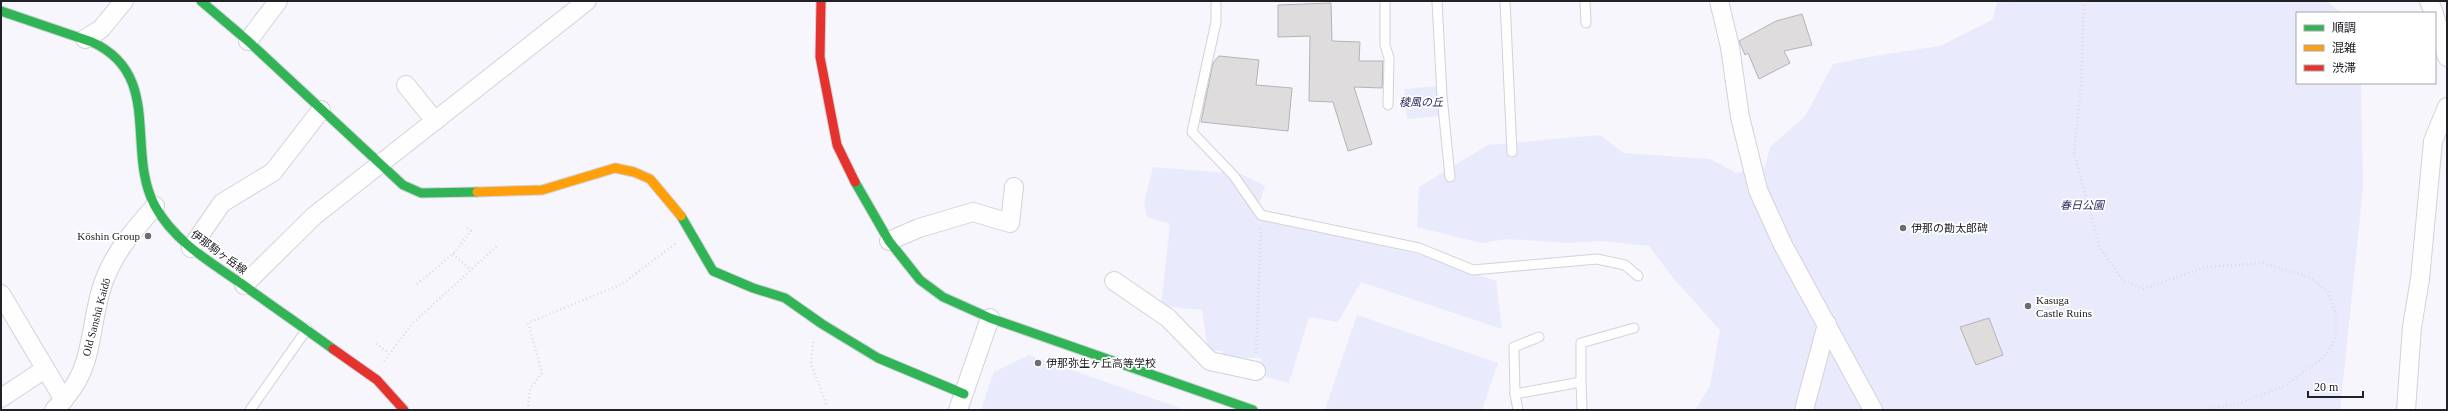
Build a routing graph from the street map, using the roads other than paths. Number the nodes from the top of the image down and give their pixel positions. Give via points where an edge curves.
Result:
1 (124, 1) edge
2 (201, 1) edge
3 (278, 1) edge
4 (587, 1) edge
5 (821, 1) edge
6 (1216, 1) edge
7 (1385, 1) edge
8 (1437, 1) edge
9 (1505, 1) edge
10 (1585, 1) edge
11 (1719, 1) edge
12 (2430, 1) edge
13 (1, 11) edge
14 (2434, 12) edge
15 (2436, 20) edge
16 (1586, 23) dead end
17 (85, 39) junction
18 (248, 41) junction
19 (2447, 57) edge
20 (406, 84) dead end
21 (1388, 105) dead end
22 (2447, 107) edge
23 (321, 110) junction
24 (435, 121) junction
25 (1512, 152) dead end
26 (380, 163) junction
27 (1450, 177) dead end
28 (1014, 187) dead end
29 (155, 206) junction
30 (889, 241) junction
31 (191, 248) junction
32 (1638, 276) dead end
33 (1114, 281) dead end
34 (244, 284) junction
35 (1, 294) edge
36 (990, 318) junction
37 (1827, 324) junction
38 (1634, 328) dead end
39 (307, 329) junction
40 (1540, 337) dead end
41 (45, 369) junction
42 (1256, 371) road end
43 (1581, 382) junction
44 (1515, 394) junction
45 (1, 398) edge
46 (961, 402) edge
47 (59, 405) edge
48 (250, 410) edge
49 (404, 410) edge
50 (1253, 410) edge
51 (1518, 410) edge
52 (1582, 410) edge
53 (1804, 410) edge
54 (1873, 410) edge
55 (2406, 410) edge

1 - 17 street via 101,29
2 - 18 street
3 - 18 street
4 - 24 street
5 - 30 street via 820,57 837,145 851,176
6 - 32 lane via 1216,22 1192,132 1234,176 1261,215 1419,248 1473,270 1597,259 1624,265
7 - 21 lane via 1385,45 1390,58
8 - 27 lane via 1442,96
9 - 25 lane
10 - 16 lane
11 - 37 street via 1730,47 1740,117 1758,190 1783,245
12 - 14 street
13 - 17 street, 伊那駒ヶ岳線
15 - 19 street
17 - 29 street, 伊那駒ヶ岳線 via 104,48 116,58 131,79 137,93 142,123 145,175
18 - 23 street
20 - 24 street
22 - 55 street via 2433,141 2420,279 2412,326
23 - 26 street
23 - 31 street via 273,172 222,203
24 - 26 street
26 - 34 street via 314,216
26 - 46 street via 396,181 420,193 542,190 615,168 634,172 650,179 666,196 713,272 740,284 785,298 878,358
28 - 30 street via 1010,223 973,212 920,228
29 - 31 street, 伊那駒ヶ岳線 via 166,224
29 - 47 street, Old Sanshū Kaidō via 127,237 113,259 103,282 81,373
30 - 36 street via 926,284 943,297
31 - 34 street, 伊那駒ヶ岳線
33 - 42 street via 1168,318 1210,362
34 - 39 street, 伊那駒ヶ岳線
35 - 41 street
36 - 46 street
36 - 50 street
37 - 53 street
37 - 54 street
38 - 43 lane via 1581,343
39 - 48 lane
39 - 49 street, 伊那駒ヶ岳線 via 377,380
40 - 44 lane via 1514,347
41 - 45 street
41 - 47 street
43 - 44 lane
43 - 52 lane
44 - 51 lane

